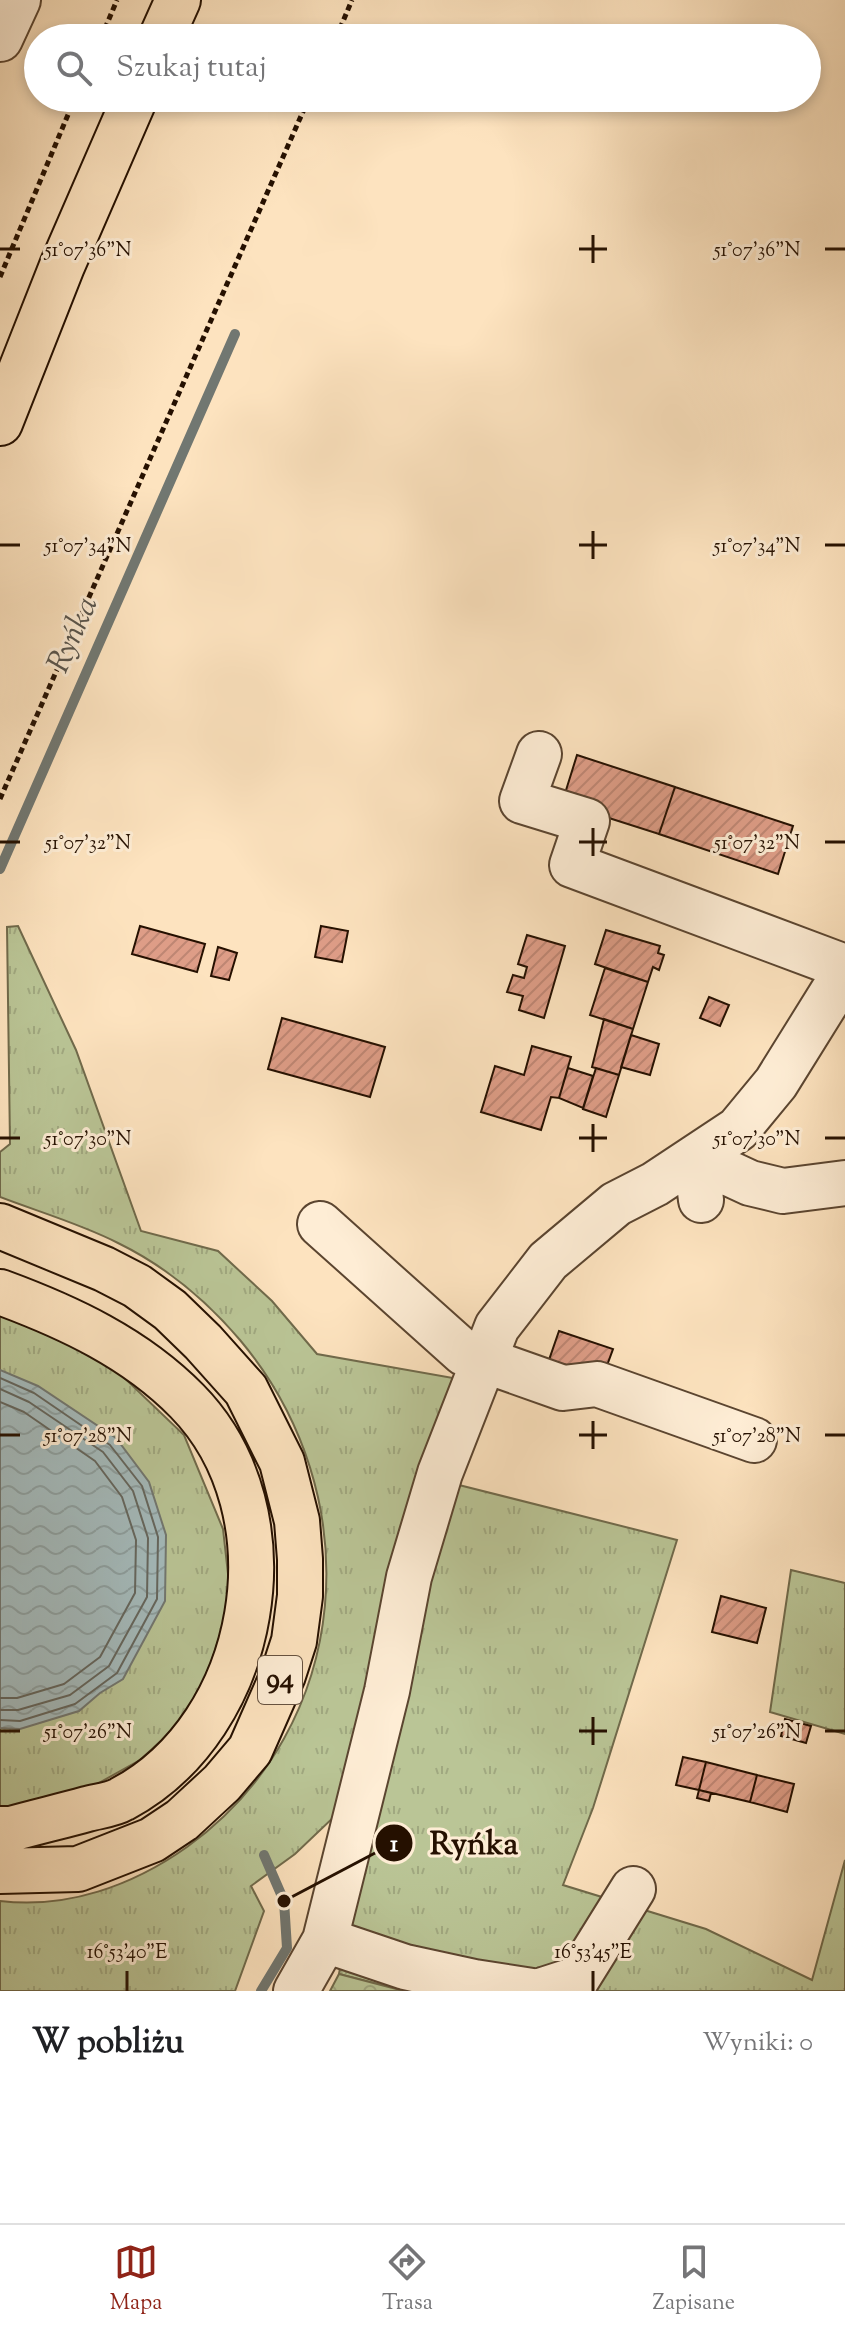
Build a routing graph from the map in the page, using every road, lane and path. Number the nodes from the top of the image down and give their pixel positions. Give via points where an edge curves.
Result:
1 (18, 0) edge
2 (117, 0) edge
3 (178, 0) edge
4 (352, 0) edge
5 (107, 24) edge
6 (167, 24) edge
7 (342, 24) edge
8 (0, 39) edge
9 (69, 112) edge
10 (129, 112) edge
11 (303, 112) edge
12 (0, 277) edge
13 (0, 423) edge
14 (539, 754) dead end
15 (0, 799) edge
16 (845, 969) edge
17 (698, 1179) junction
18 (845, 1183) edge
19 (320, 1224) dead end
20 (0, 1226) edge
21 (0, 1292) edge
22 (482, 1360) junction
23 (754, 1440) dead end
24 (0, 1829) edge
25 (0, 1871) edge
26 (633, 1889) dead end
27 (325, 1940) junction
28 (296, 1991) edge
29 (532, 1991) edge
30 (540, 1991) edge

1 - 8 street
2 - 5 path
3 - 6 main road
4 - 7 path
9 - 12 path
10 - 13 main road
11 - 15 path
14 - 16 street via 522,801 587,821 572,865
16 - 17 street via 799,1048
17 - 18 street via 783,1191
17 - 22 street via 655,1184 616,1204 548,1261 497,1327
19 - 22 street via 464,1353
20 - 25 main road, 94 via 137,1286 211,1351 246,1390 282,1462 300,1559 294,1641 283,1675 250,1750 222,1783 152,1840 78,1869
21 - 24 main road via 99,1336 133,1356 188,1402 236,1474 250,1571 249,1608 230,1676 190,1745 145,1786 118,1801
22 - 23 street via 563,1388 597,1384
22 - 27 street via 409,1577 387,1691
26 - 30 street via 577,1979
27 - 28 street
27 - 29 street via 405,1967

